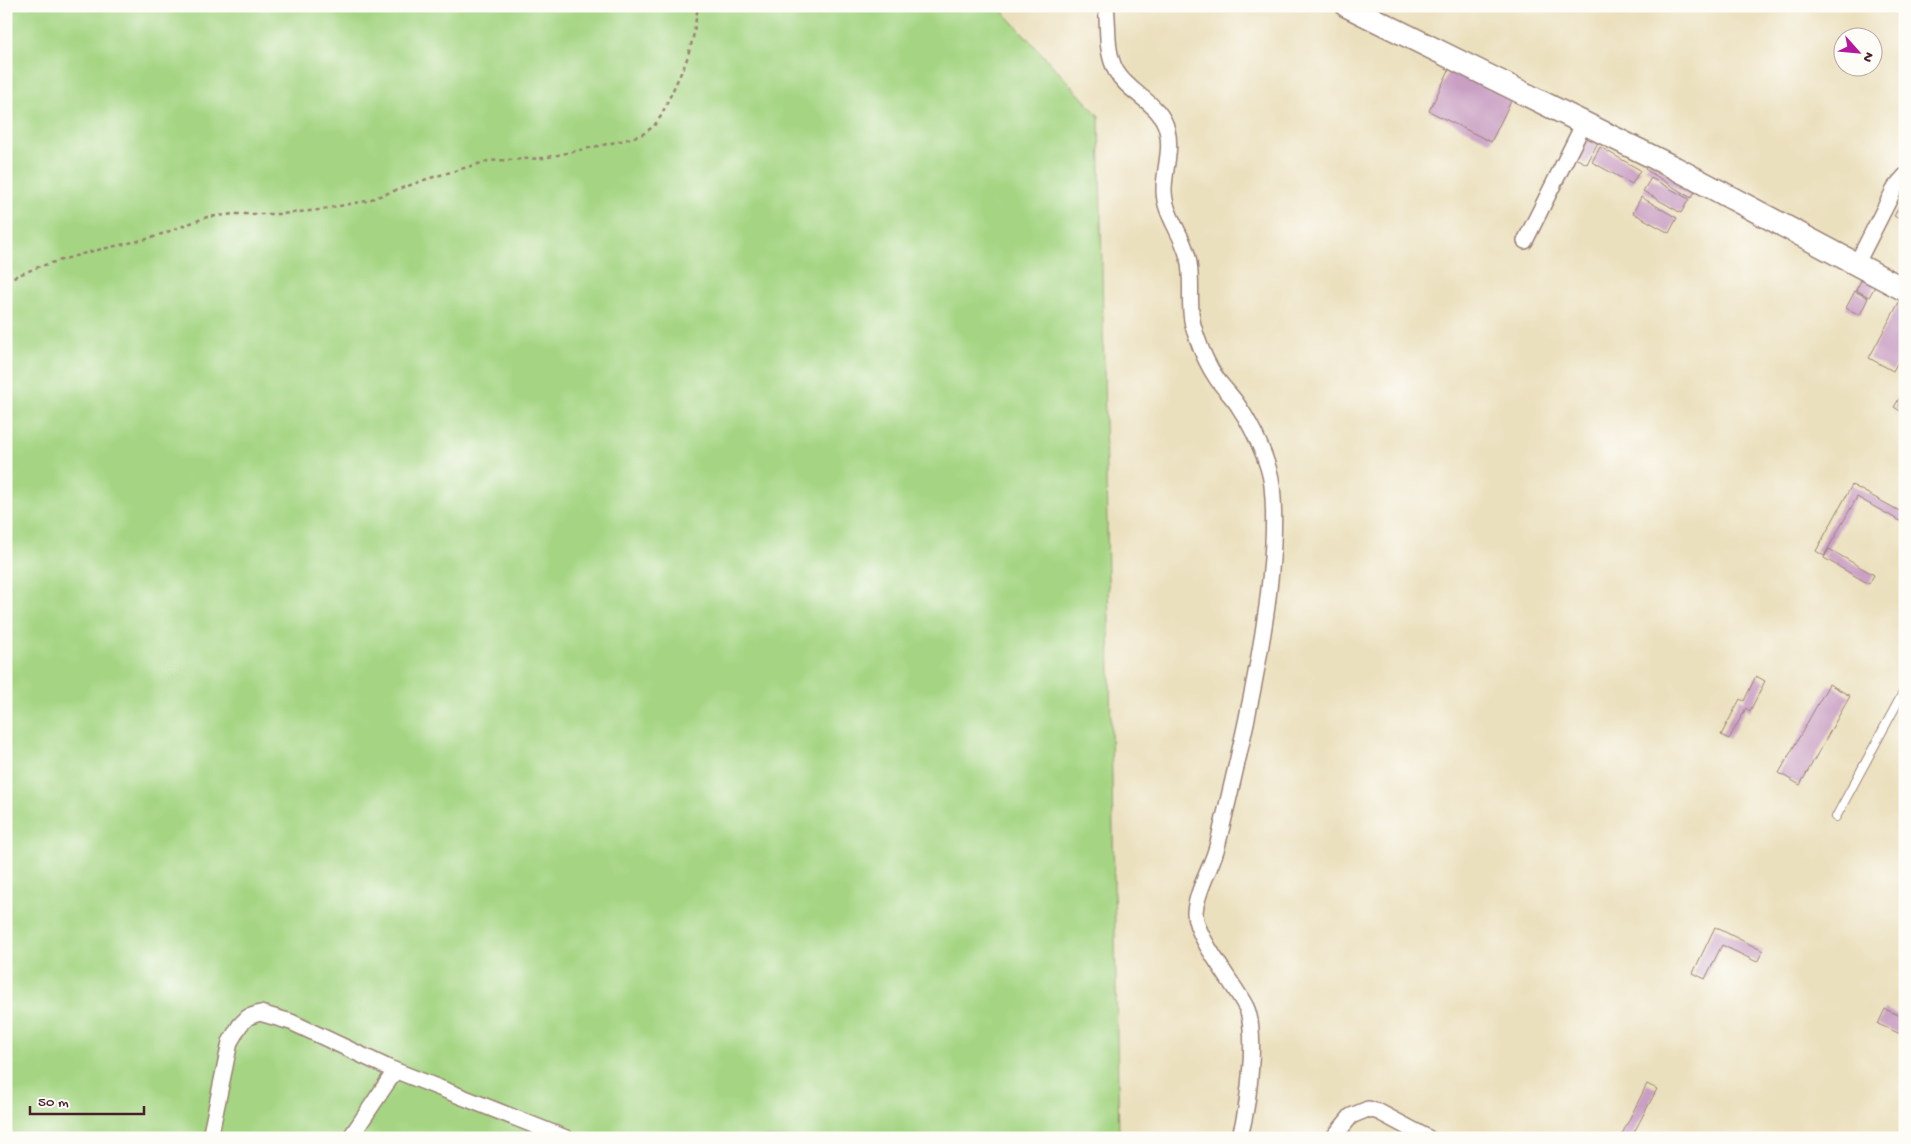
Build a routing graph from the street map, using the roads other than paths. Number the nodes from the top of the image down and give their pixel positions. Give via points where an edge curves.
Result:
1 (1106, 6) edge
2 (1347, 6) edge
3 (1584, 123) junction
4 (1905, 176) edge
5 (1525, 241) dead end
6 (1857, 263) junction
7 (1905, 290) edge
8 (1905, 689) edge
9 (1836, 817) dead end
10 (396, 1071) junction
11 (210, 1138) edge
12 (350, 1138) edge
13 (566, 1138) edge
14 (1239, 1138) edge
15 (1334, 1138) edge
16 (1428, 1138) edge

1 - 14 street via 1108,48 1117,73 1158,112 1168,131 1164,189 1166,203 1188,256 1190,310 1196,337 1216,377 1242,410 1266,462 1271,482 1274,534 1262,640 1217,846 1197,900 1195,916 1200,932 1247,1008 1252,1026 1245,1112
2 - 3 street
3 - 5 street
3 - 6 street
4 - 6 street via 1896,186
6 - 7 street
8 - 9 lane
10 - 11 street via 291,1022 260,1014 248,1017 230,1042
10 - 12 street
10 - 13 street
15 - 16 street via 1351,1116 1368,1109

